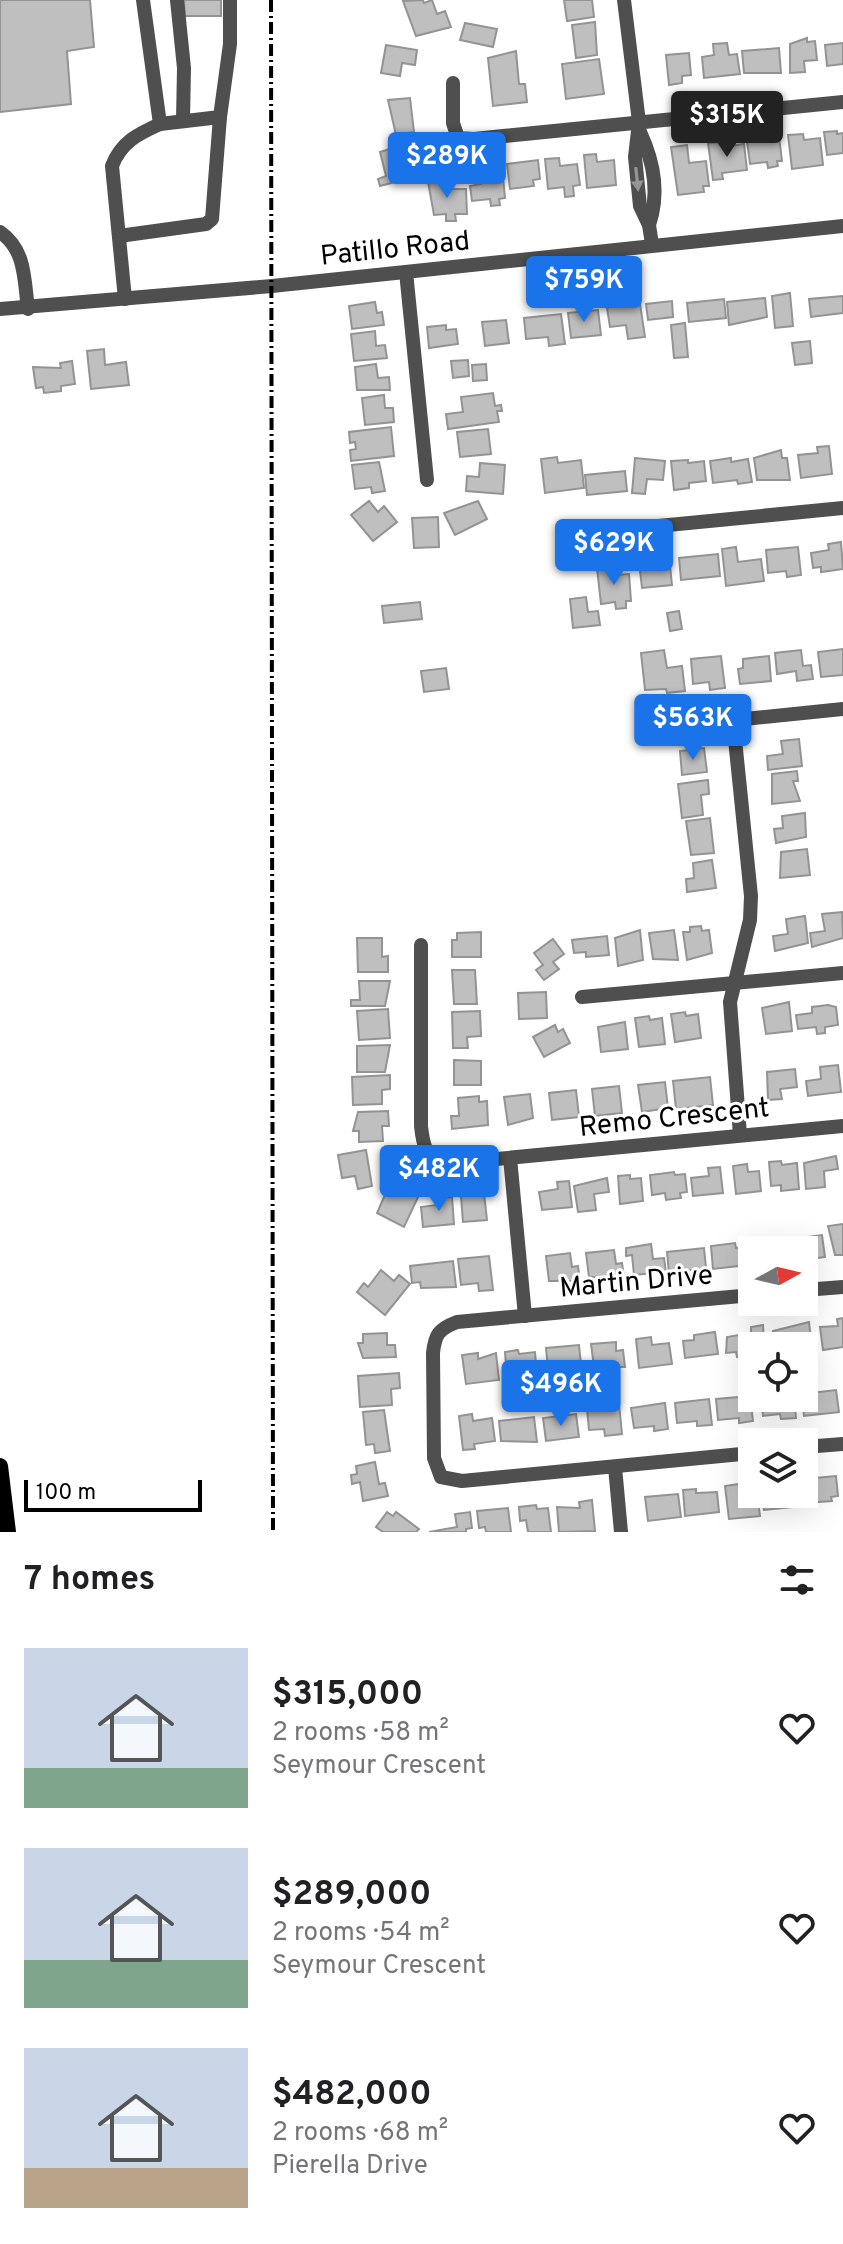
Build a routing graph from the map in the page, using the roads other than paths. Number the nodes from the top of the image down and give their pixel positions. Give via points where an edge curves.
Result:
1 (143, 0) edge
2 (177, 0) edge
3 (230, 0) edge
4 (624, 0) edge
5 (453, 83) dead end
6 (843, 102) edge
7 (220, 117) junction
8 (183, 120) junction
9 (160, 124) junction
10 (640, 127) junction
11 (843, 226) edge
12 (0, 232) edge
13 (119, 236) junction
14 (652, 244) junction
15 (406, 272) junction
16 (125, 299) junction
17 (0, 309) edge
18 (28, 309) junction
19 (427, 480) dead end
20 (843, 508) edge
21 (575, 534) dead end
22 (843, 709) edge
23 (733, 720) junction
24 (647, 729) dead end
25 (421, 945) dead end
26 (843, 973) edge
27 (734, 983) junction
28 (582, 997) dead end
29 (843, 1126) edge
30 (740, 1135) junction
31 (510, 1158) junction
32 (843, 1287) edge
33 (818, 1289) edge
34 (738, 1296) edge
35 (525, 1316) junction
36 (843, 1444) edge
37 (818, 1446) edge
38 (738, 1454) edge
39 (0, 1466) edge
40 (615, 1467) junction
41 (8, 1532) edge
42 (621, 1532) edge

1 - 9 street
2 - 8 street
3 - 7 street
4 - 10 street
5 - 10 street via 458,138
6 - 10 street
7 - 8 street
7 - 13 street via 212,219
8 - 9 street
9 - 13 street via 132,137 112,166
10 - 14 street via 651,156 656,205 649,225
11 - 14 street, Patillo Road
12 - 18 street via 14,242 22,262
13 - 16 street
14 - 15 street, Patillo Road
15 - 16 street, Patillo Road
15 - 19 street
16 - 18 street, Patillo Road
17 - 18 street, Patillo Road
20 - 21 street
22 - 23 street
23 - 24 street
23 - 27 street via 751,896
25 - 31 street, Remo Crescent via 423,1146 431,1159 444,1164
26 - 27 street
27 - 28 street
27 - 30 street via 730,1023
29 - 30 street, Remo Crescent
30 - 31 street, Remo Crescent
31 - 35 street
32 - 33 street
34 - 35 street, Martin Drive
35 - 40 street, Martin Drive via 457,1322 441,1328 435,1338 434,1458 441,1477 462,1481
36 - 37 street
38 - 40 street
39 - 41 main road
40 - 42 street

